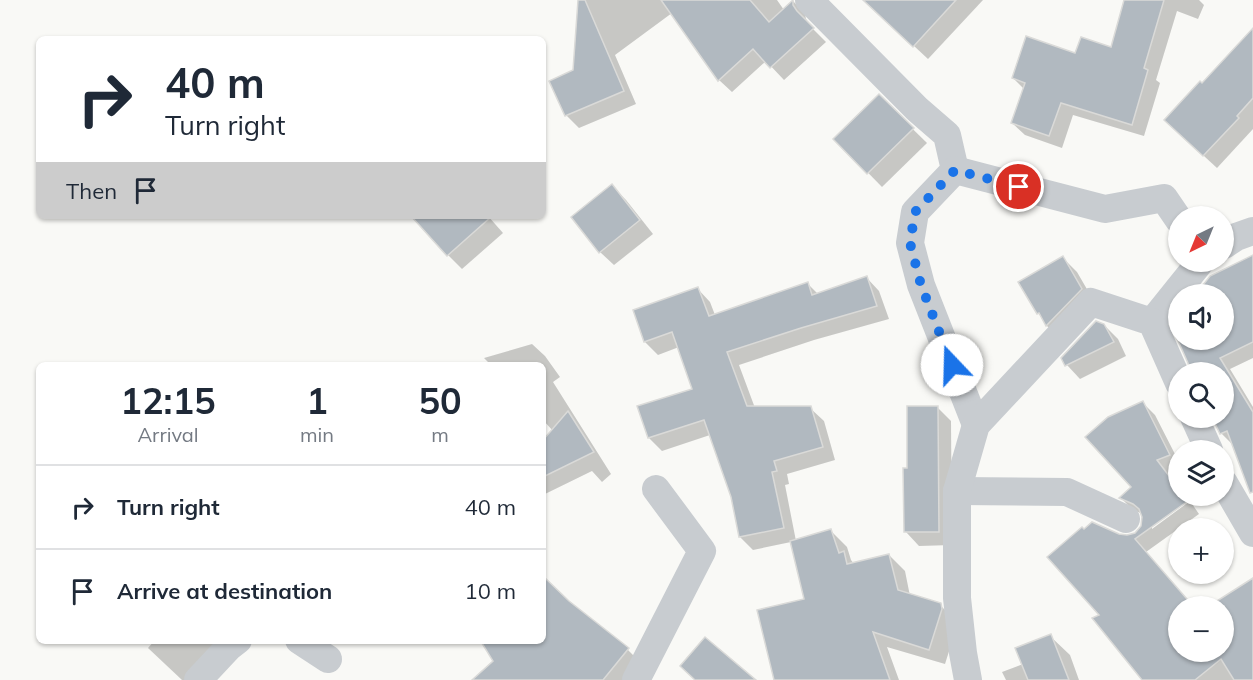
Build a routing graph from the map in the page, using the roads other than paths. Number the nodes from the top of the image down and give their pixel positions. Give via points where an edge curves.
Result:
1 (809, 0) edge
2 (955, 170) junction
3 (1169, 206) edge
4 (1253, 231) edge
5 (1234, 238) edge
6 (1192, 272) edge
7 (1152, 322) junction
8 (1170, 362) edge
9 (976, 425) junction
10 (656, 489) dead end
11 (957, 491) junction
12 (1234, 500) edge
13 (1126, 519) dead end
14 (1253, 533) edge
15 (233, 644) edge
16 (305, 644) edge
17 (328, 659) dead end
18 (198, 680) edge
19 (636, 680) edge
20 (968, 680) edge

1 - 2 street via 947,135
2 - 3 street via 1105,209 1164,198
2 - 9 street via 915,212 910,243 921,285
4 - 5 street
6 - 7 street
7 - 8 street
7 - 9 street via 1091,302
9 - 11 street
10 - 19 street via 702,551
11 - 13 street via 1067,492
11 - 20 street via 957,598
12 - 14 street
15 - 18 street
16 - 17 street

